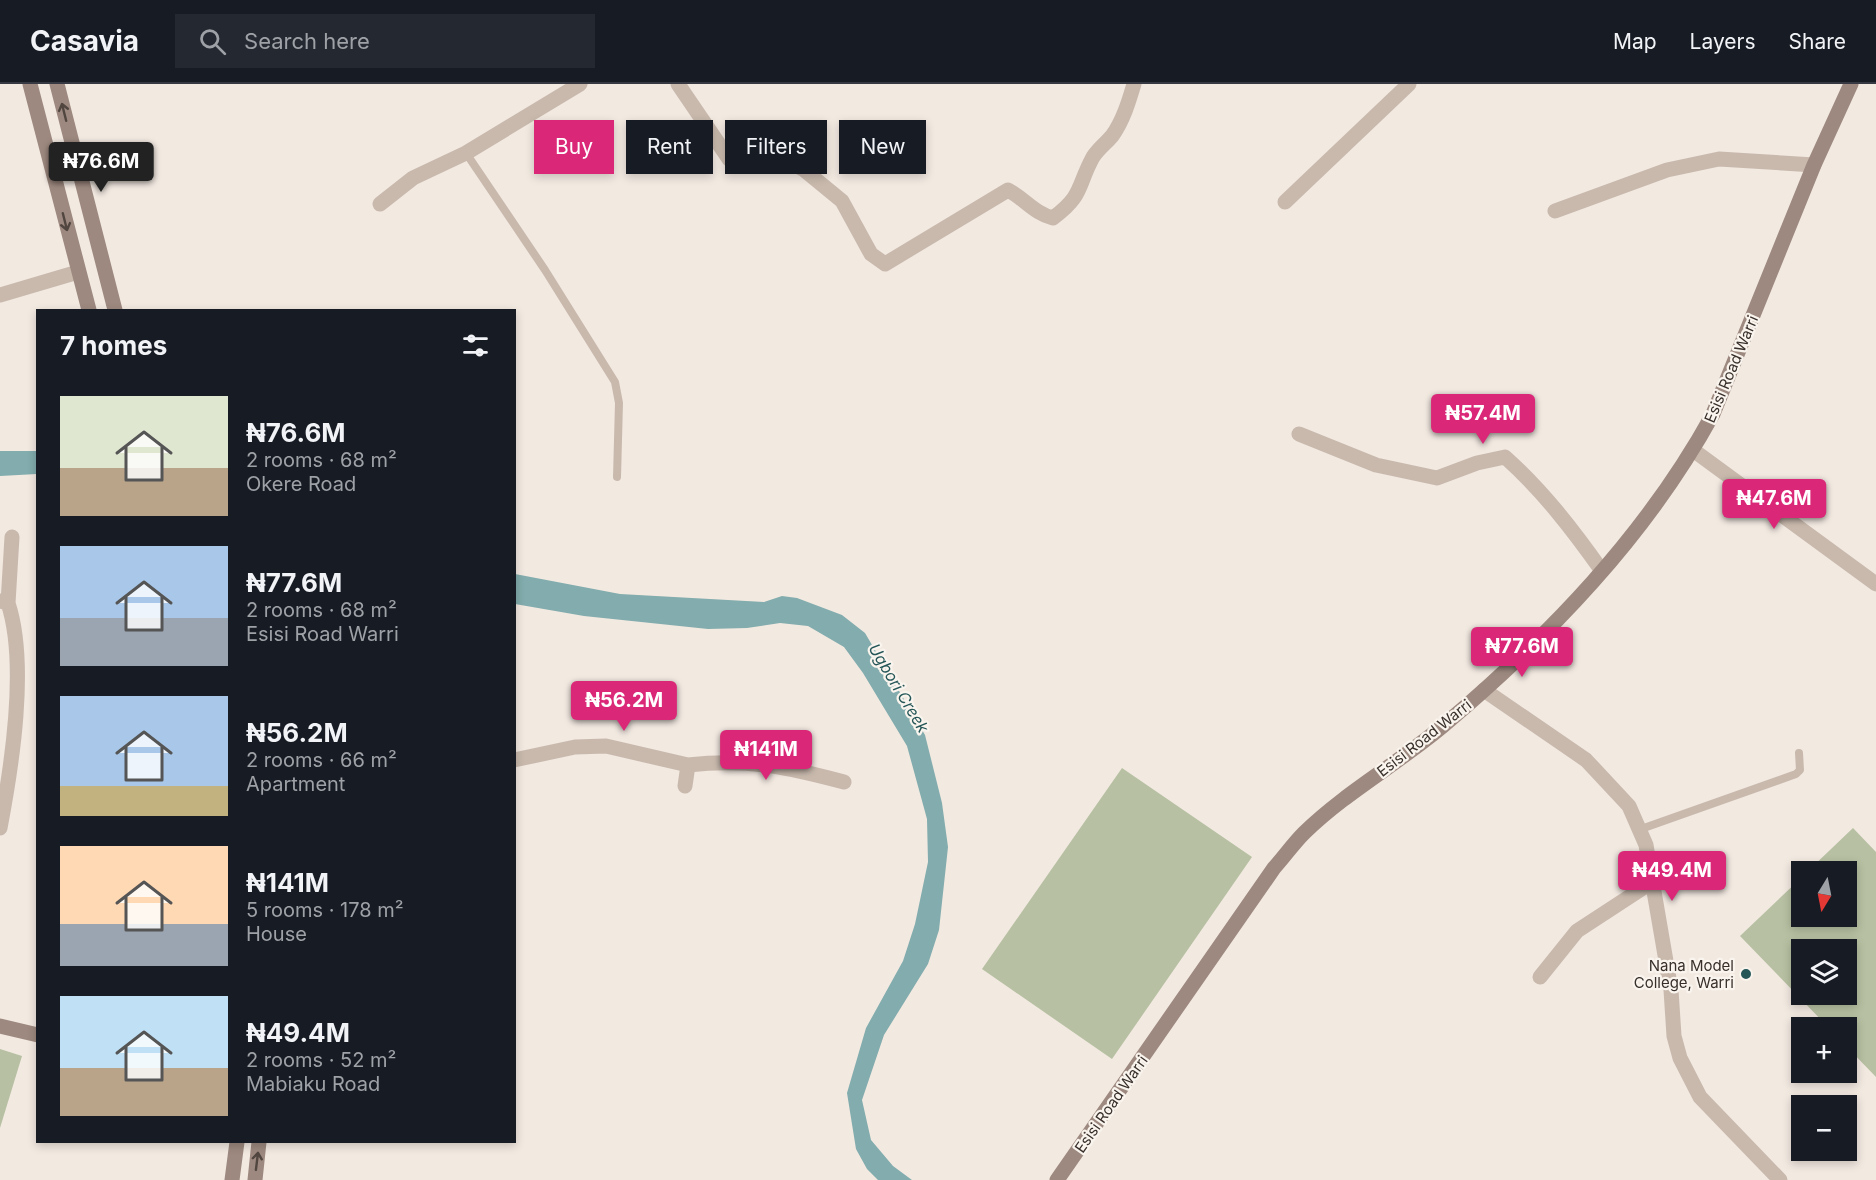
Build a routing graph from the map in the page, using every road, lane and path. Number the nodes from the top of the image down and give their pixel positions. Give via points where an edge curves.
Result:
1 (30, 84) edge
2 (57, 84) edge
3 (580, 84) edge
4 (678, 84) edge
5 (1134, 84) edge
6 (1409, 84) edge
7 (1851, 84) edge
8 (466, 153) junction
9 (1814, 165) junction
10 (1285, 202) dead end
11 (380, 204) dead end
12 (1555, 211) dead end
13 (78, 272) junction
14 (0, 295) edge
15 (89, 309) edge
16 (116, 309) edge
17 (1299, 434) dead end
18 (1693, 450) junction
19 (617, 477) dead end
20 (12, 537) dead end
21 (1602, 571) junction
22 (1876, 584) edge
23 (4, 602) edge
24 (1484, 690) junction
25 (1799, 753) dead end
26 (516, 760) edge
27 (688, 765) junction
28 (844, 782) dead end
29 (685, 786) dead end
30 (1, 818) edge
31 (1641, 829) junction
32 (1652, 882) junction
33 (1540, 977) dead end
34 (0, 1026) edge
35 (36, 1035) edge
36 (237, 1143) edge
37 (259, 1143) edge
38 (232, 1180) edge
39 (255, 1180) edge
40 (1057, 1180) edge
41 (1780, 1180) edge

1 -> 13 street
16 -> 2 street
3 - 8 street
4 - 5 street via 729,159 739,163 763,154 776,155 803,169 842,201 871,254 885,264 1008,190 1027,200 1038,214 1053,218 1067,208 1079,192 1094,156 1113,135
6 - 10 street
7 - 9 street, Esisi Road Warri
8 - 11 street via 413,178
8 - 19 lane via 615,382 620,403
9 - 12 street via 1719,159 1667,170
9 - 18 street, Esisi Road Warri via 1730,375
13 - 14 street
13 - 15 street
17 - 21 street via 1376,465 1437,478 1505,457 1539,489
18 - 21 street, Esisi Road Warri via 1653,511
18 - 22 street
20 - 23 street
21 - 24 street, Esisi Road Warri via 1553,625
23 - 30 street via 16,626 18,687
24 - 31 street via 1586,760 1618,792
24 - 40 street, Esisi Road Warri via 1442,727 1338,805 1274,868
25 - 31 lane via 1800,770 1796,774
26 - 27 street via 575,747 606,746
27 - 28 street via 726,760 785,767
27 - 29 street
31 - 32 street
32 - 33 street via 1577,931
32 - 41 street via 1680,1058 1700,1097
34 - 35 street
36 - 38 street
39 -> 37 street

